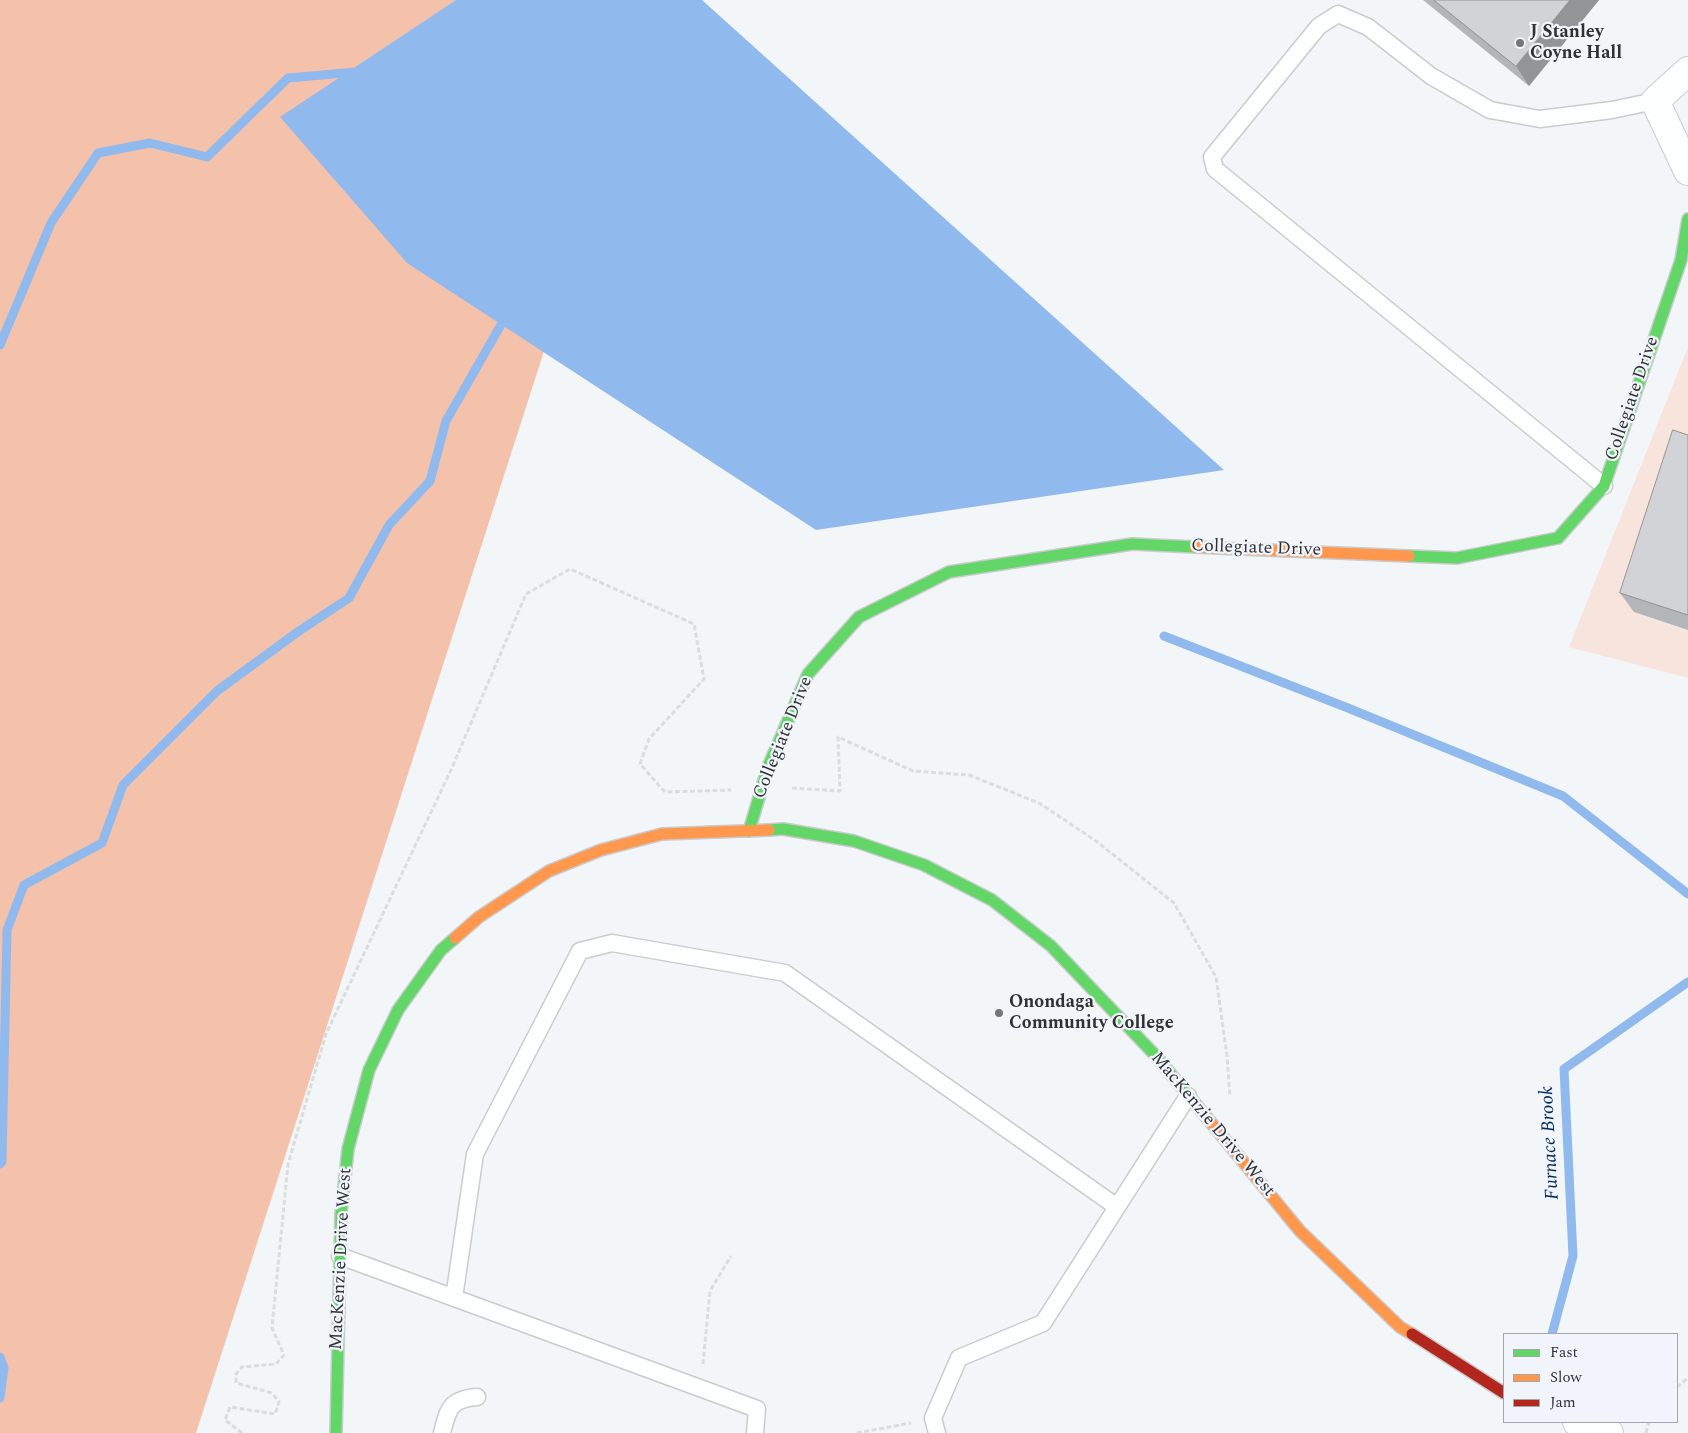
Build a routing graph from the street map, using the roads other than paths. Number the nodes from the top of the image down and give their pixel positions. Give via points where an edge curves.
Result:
1 (1688, 71) edge
2 (1654, 101) junction
3 (1688, 171) edge
4 (1688, 219) edge
5 (1604, 486) junction
6 (749, 831) junction
7 (1188, 1096) junction
8 (1117, 1207) junction
9 (340, 1256) junction
10 (454, 1298) junction
11 (1503, 1392) edge
12 (477, 1397) dead end
13 (1579, 1423) edge
14 (935, 1426) edge
15 (336, 1433) edge
16 (442, 1433) edge
17 (755, 1433) edge
18 (1609, 1433) edge

1 - 2 street
2 - 3 street
2 - 5 lane via 1540,119 1490,110 1430,76 1368,27 1338,14 1318,26 1212,157 1215,170
4 - 5 street, Collegiate Drive via 1681,260
5 - 6 street, Collegiate Drive via 1558,538 1457,558 1132,544 949,572 859,617 808,674 768,767
6 - 7 street, MacKenzie Drive West via 783,829 854,841 924,865 992,900 1051,946 1155,1055
6 - 9 street, MacKenzie Drive West via 662,834 600,850 548,871 479,917 441,950 398,1010 369,1070 348,1150
7 - 8 lane
7 - 11 street, MacKenzie Drive West via 1300,1231 1400,1327
8 - 10 lane via 785,973 612,943 580,951 475,1154
8 - 14 lane via 1043,1323 959,1358
9 - 10 lane
9 - 15 street, MacKenzie Drive West
10 - 17 lane via 757,1409
12 - 16 lane via 462,1398 447,1410
13 - 18 street

